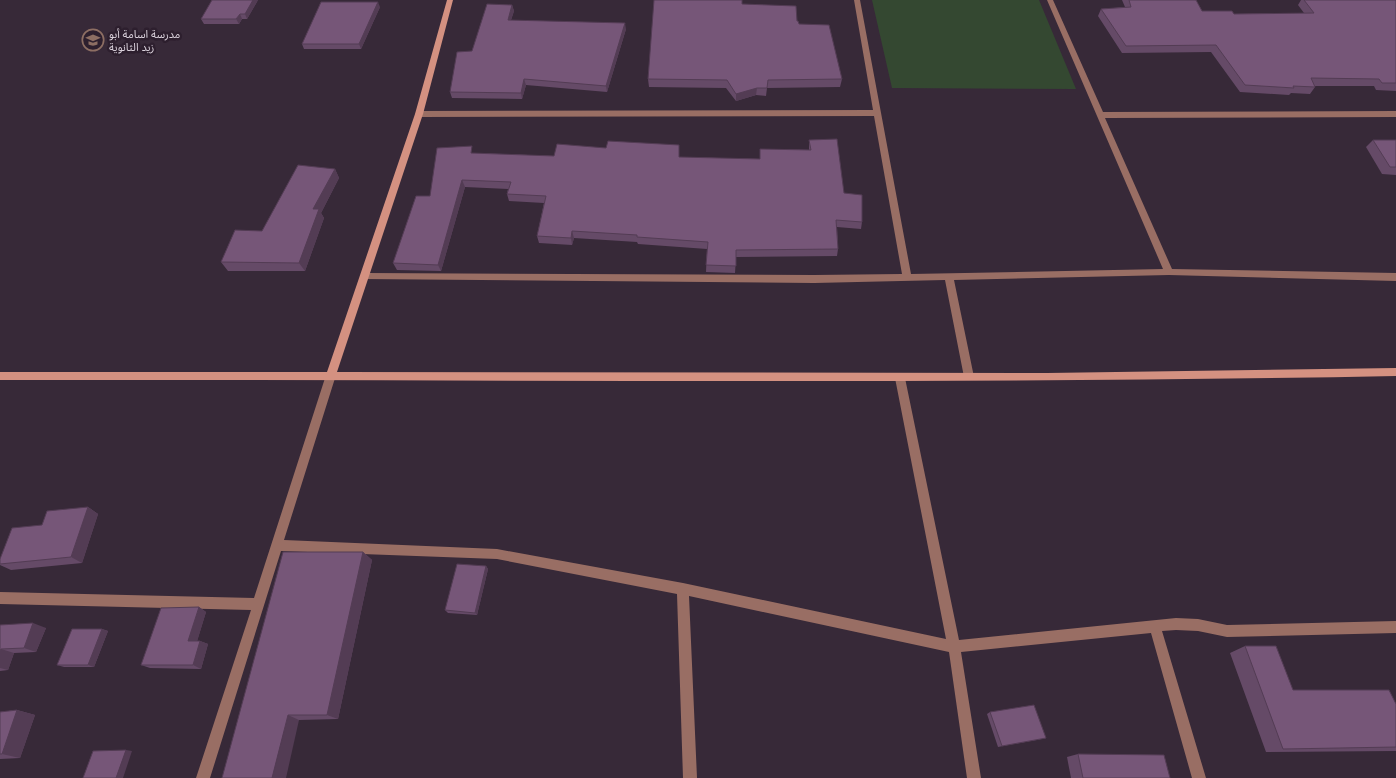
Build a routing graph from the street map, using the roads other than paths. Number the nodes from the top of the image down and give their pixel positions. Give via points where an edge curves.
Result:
1 (450, 0) edge
2 (857, 0) edge
3 (1050, 0) edge
4 (878, 113) junction
5 (419, 114) junction
6 (1396, 114) edge
7 (1101, 115) junction
8 (1169, 272) junction
9 (365, 277) junction
10 (949, 277) junction
11 (907, 278) junction
12 (1396, 278) edge
13 (1396, 372) edge
14 (331, 375) junction
15 (0, 376) edge
16 (969, 377) junction
17 (900, 378) junction
18 (276, 545) junction
19 (683, 589) junction
20 (0, 598) edge
21 (258, 604) junction
22 (1396, 627) edge
23 (1154, 628) junction
24 (954, 647) junction
25 (203, 778) edge
26 (690, 778) edge
27 (974, 778) edge
28 (1199, 778) edge

1 - 5 street
2 - 4 street
3 - 7 street
4 - 5 street
4 - 11 street
5 - 9 street
6 - 7 street
7 - 8 street
8 - 10 street
8 - 12 street
9 - 11 street
9 - 14 street
10 - 11 street
10 - 16 street
13 - 16 street via 1191,377
14 - 15 street
14 - 17 street
14 - 18 street
16 - 17 street
17 - 24 street
18 - 19 street via 497,554
18 - 21 street
19 - 24 street
19 - 26 street
20 - 21 street
21 - 25 street
22 - 23 street via 1227,631 1176,624
23 - 24 street
23 - 28 street
24 - 27 street

